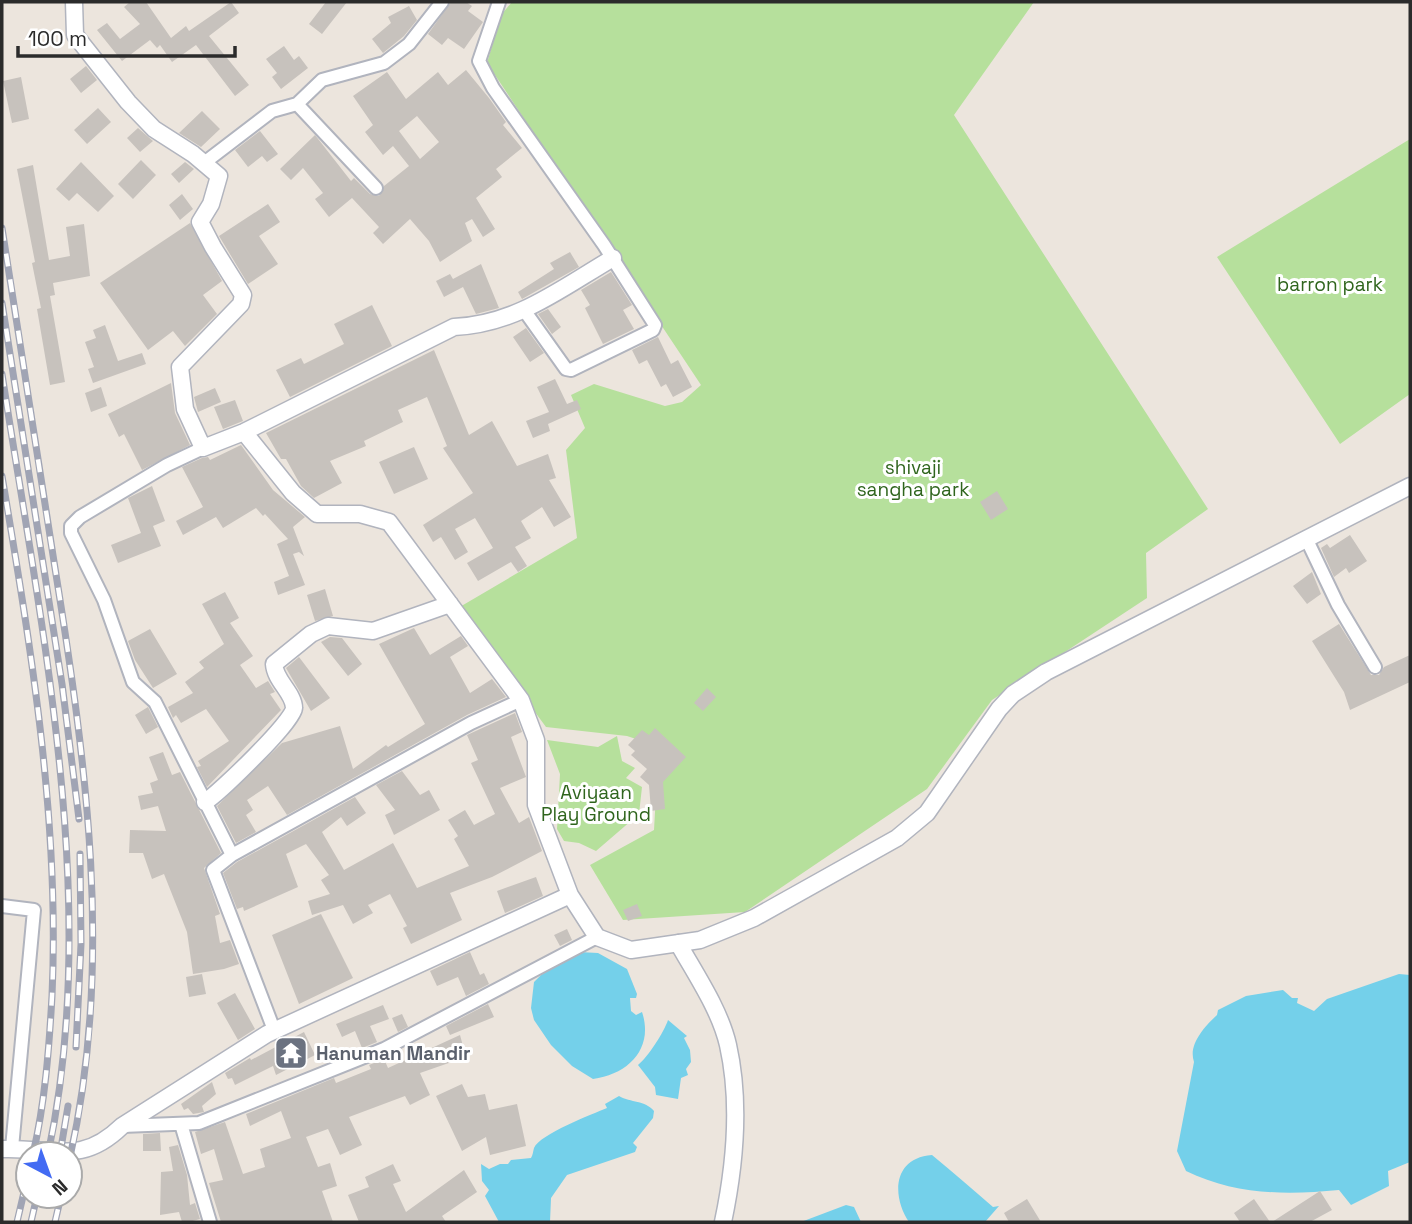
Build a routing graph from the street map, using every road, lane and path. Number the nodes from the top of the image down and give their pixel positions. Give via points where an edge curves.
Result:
1 (442, 2) edge
2 (76, 3) edge
3 (496, 3) edge
4 (296, 104) junction
5 (204, 163) junction
6 (376, 188) dead end
7 (613, 258) junction
8 (524, 310) junction
9 (244, 432) junction
10 (203, 448) junction
11 (1410, 486) edge
12 (1306, 538) junction
13 (450, 604) junction
14 (1375, 667) dead end
15 (521, 700) junction
16 (205, 802) junction
17 (232, 855) junction
18 (570, 895) junction
19 (2, 906) edge
20 (597, 937) junction
21 (678, 943) junction
22 (274, 1030) junction
23 (181, 1124) junction
24 (122, 1126) junction
25 (7, 1149) edge
26 (210, 1222) edge
27 (723, 1222) edge

1 - 4 street via 409,44 384,63 322,80
2 - 5 street via 75,35 128,102 154,129
3 - 7 street via 480,61 493,88
4 - 5 street via 272,111
4 - 6 street
5 - 10 street via 219,176 201,222 243,295 240,304 180,367 185,409
7 - 8 street
7 - 8 street via 655,325 653,330 571,370
8 - 9 street via 483,326 454,327
9 - 10 street
9 - 13 street via 293,493 317,514 360,514 389,522
10 - 16 street via 80,517 71,533 104,600 133,682 155,702
11 - 12 street
12 - 14 street
12 - 21 street via 1046,672 1013,694 927,813 897,838 754,918 700,940
13 - 15 street
13 - 16 street via 373,631 328,626 282,656 274,664 275,673 295,706 293,716 221,792
15 - 17 street
15 - 18 street via 537,740 536,805
16 - 17 street
17 - 22 street via 213,870
18 - 20 street
18 - 22 street
19 - 25 street via 34,910
20 - 21 street via 631,950
20 - 23 street via 384,1049 199,1123
21 - 27 street via 728,1045 735,1159
22 - 24 street
23 - 24 street
23 - 26 street
24 - 25 street via 90,1150

